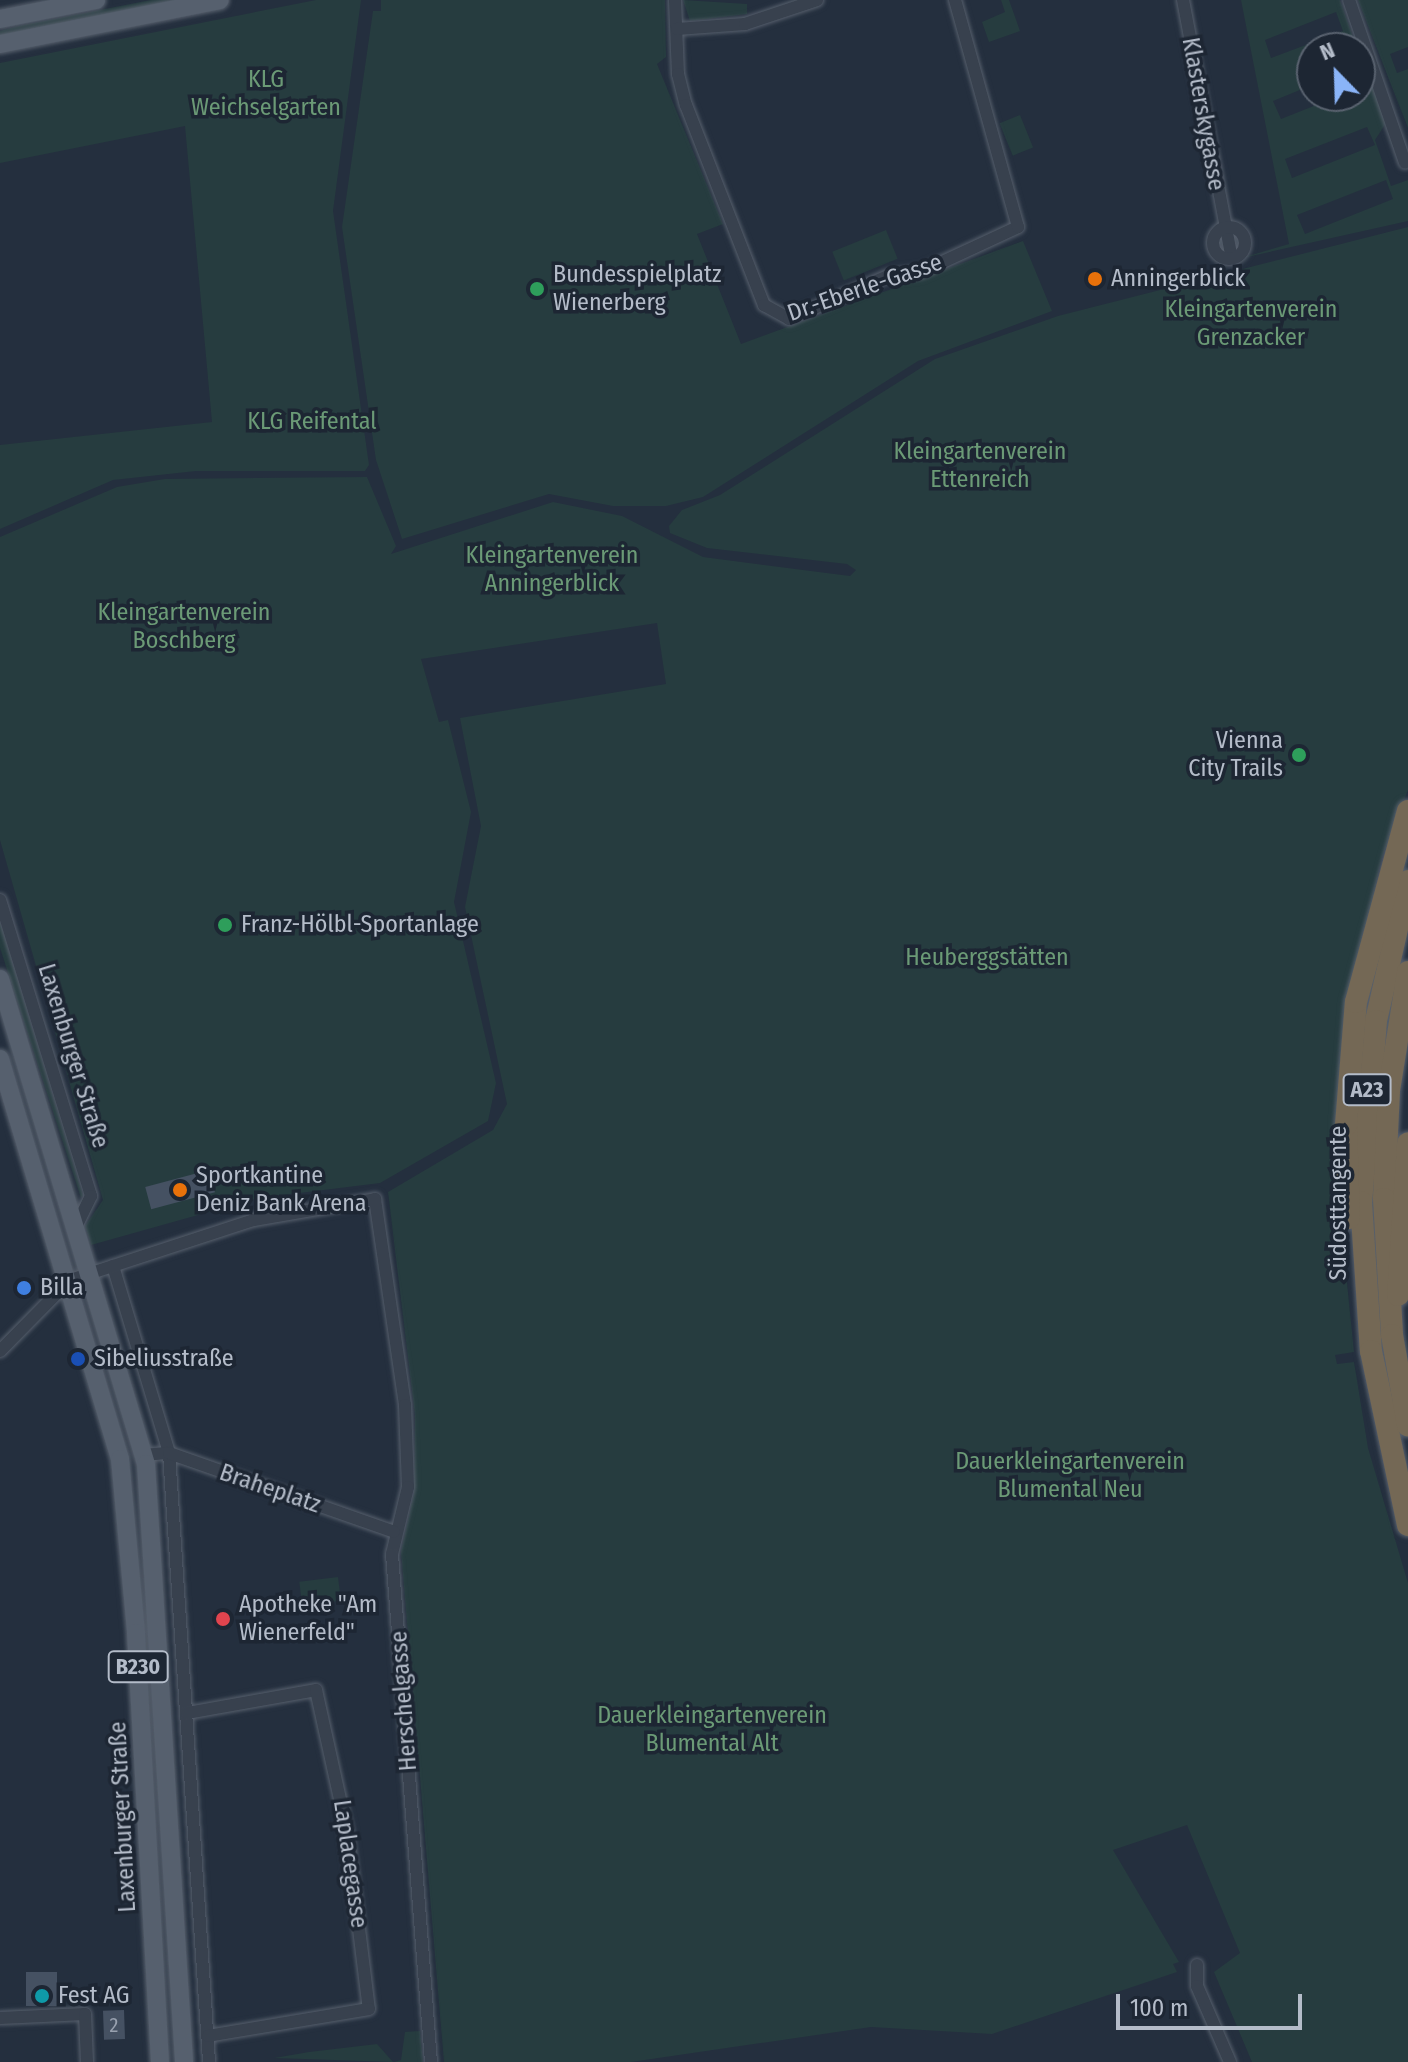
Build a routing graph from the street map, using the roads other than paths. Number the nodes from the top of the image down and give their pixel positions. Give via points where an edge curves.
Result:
1 (96, 0) edge
2 (220, 0) edge
3 (675, 0) edge
4 (817, 0) edge
5 (955, 0) edge
6 (1183, 0) edge
7 (1349, 0) edge
8 (0, 19) edge
9 (677, 29) junction
10 (0, 44) edge
11 (1405, 163) dead end
12 (1231, 253) dead end
13 (1408, 811) edge
14 (1408, 881) edge
15 (0, 900) edge
16 (1408, 972) edge
17 (0, 979) edge
18 (0, 1059) edge
19 (1408, 1143) edge
20 (77, 1225) junction
21 (113, 1266) junction
22 (93, 1272) junction
23 (70, 1280) junction
24 (1365, 1302) junction
25 (1392, 1335) junction
26 (0, 1351) edge
27 (1408, 1426) edge
28 (169, 1453) junction
29 (144, 1455) junction
30 (1408, 1525) edge
31 (394, 1532) junction
32 (187, 1713) junction
33 (1197, 1965) dead end
34 (0, 2018) edge
35 (208, 2036) junction
36 (87, 2062) edge
37 (160, 2062) edge
38 (184, 2062) edge
39 (209, 2062) edge
40 (431, 2062) edge
41 (1230, 2062) edge

1 - 8 main road
2 - 10 main road
3 - 9 street
4 - 9 street via 745,24
5 - 9 street, Dr.-Eberle-Gasse via 1018,227 921,272 888,276 789,319 764,305 701,143 678,74
6 - 12 street, Klasterskygasse
7 - 11 street
13 - 24 highway via 1367,943 1349,1062 1347,1204
14 - 24 highway, Südosttangente / A23 via 1384,975 1367,1088
15 - 20 street, Laxenburger Straße via 91,1196
16 - 25 highway, Südosttangente / A23 via 1385,1154
17 - 20 main road, Laxenburger Straße / B230
18 - 23 main road, Laxenburger Straße / B230
19 - 25 highway
20 - 22 main road, Laxenburger Straße / B230
21 - 22 street
21 - 28 street
21 - 31 street, Herschelgasse via 254,1220 375,1199 405,1405 408,1487
22 - 23 street
22 - 29 main road, Laxenburger Straße / B230
23 - 26 street
23 - 37 main road, Laxenburger Straße / B230 via 120,1459
24 - 30 highway, Südosttangente / A23 via 1381,1412
25 - 27 highway, Südosttangente / A23
28 - 29 street, Braheplatz
28 - 31 street, Braheplatz
28 - 32 street
29 - 38 main road, Laxenburger Straße / B230
31 - 40 street, Herschelgasse
32 - 35 street
32 - 35 street, Laplacegasse via 316,1690 347,1831 369,2009
33 - 41 street via 1197,1986
34 - 36 street via 85,2014
35 - 39 street

